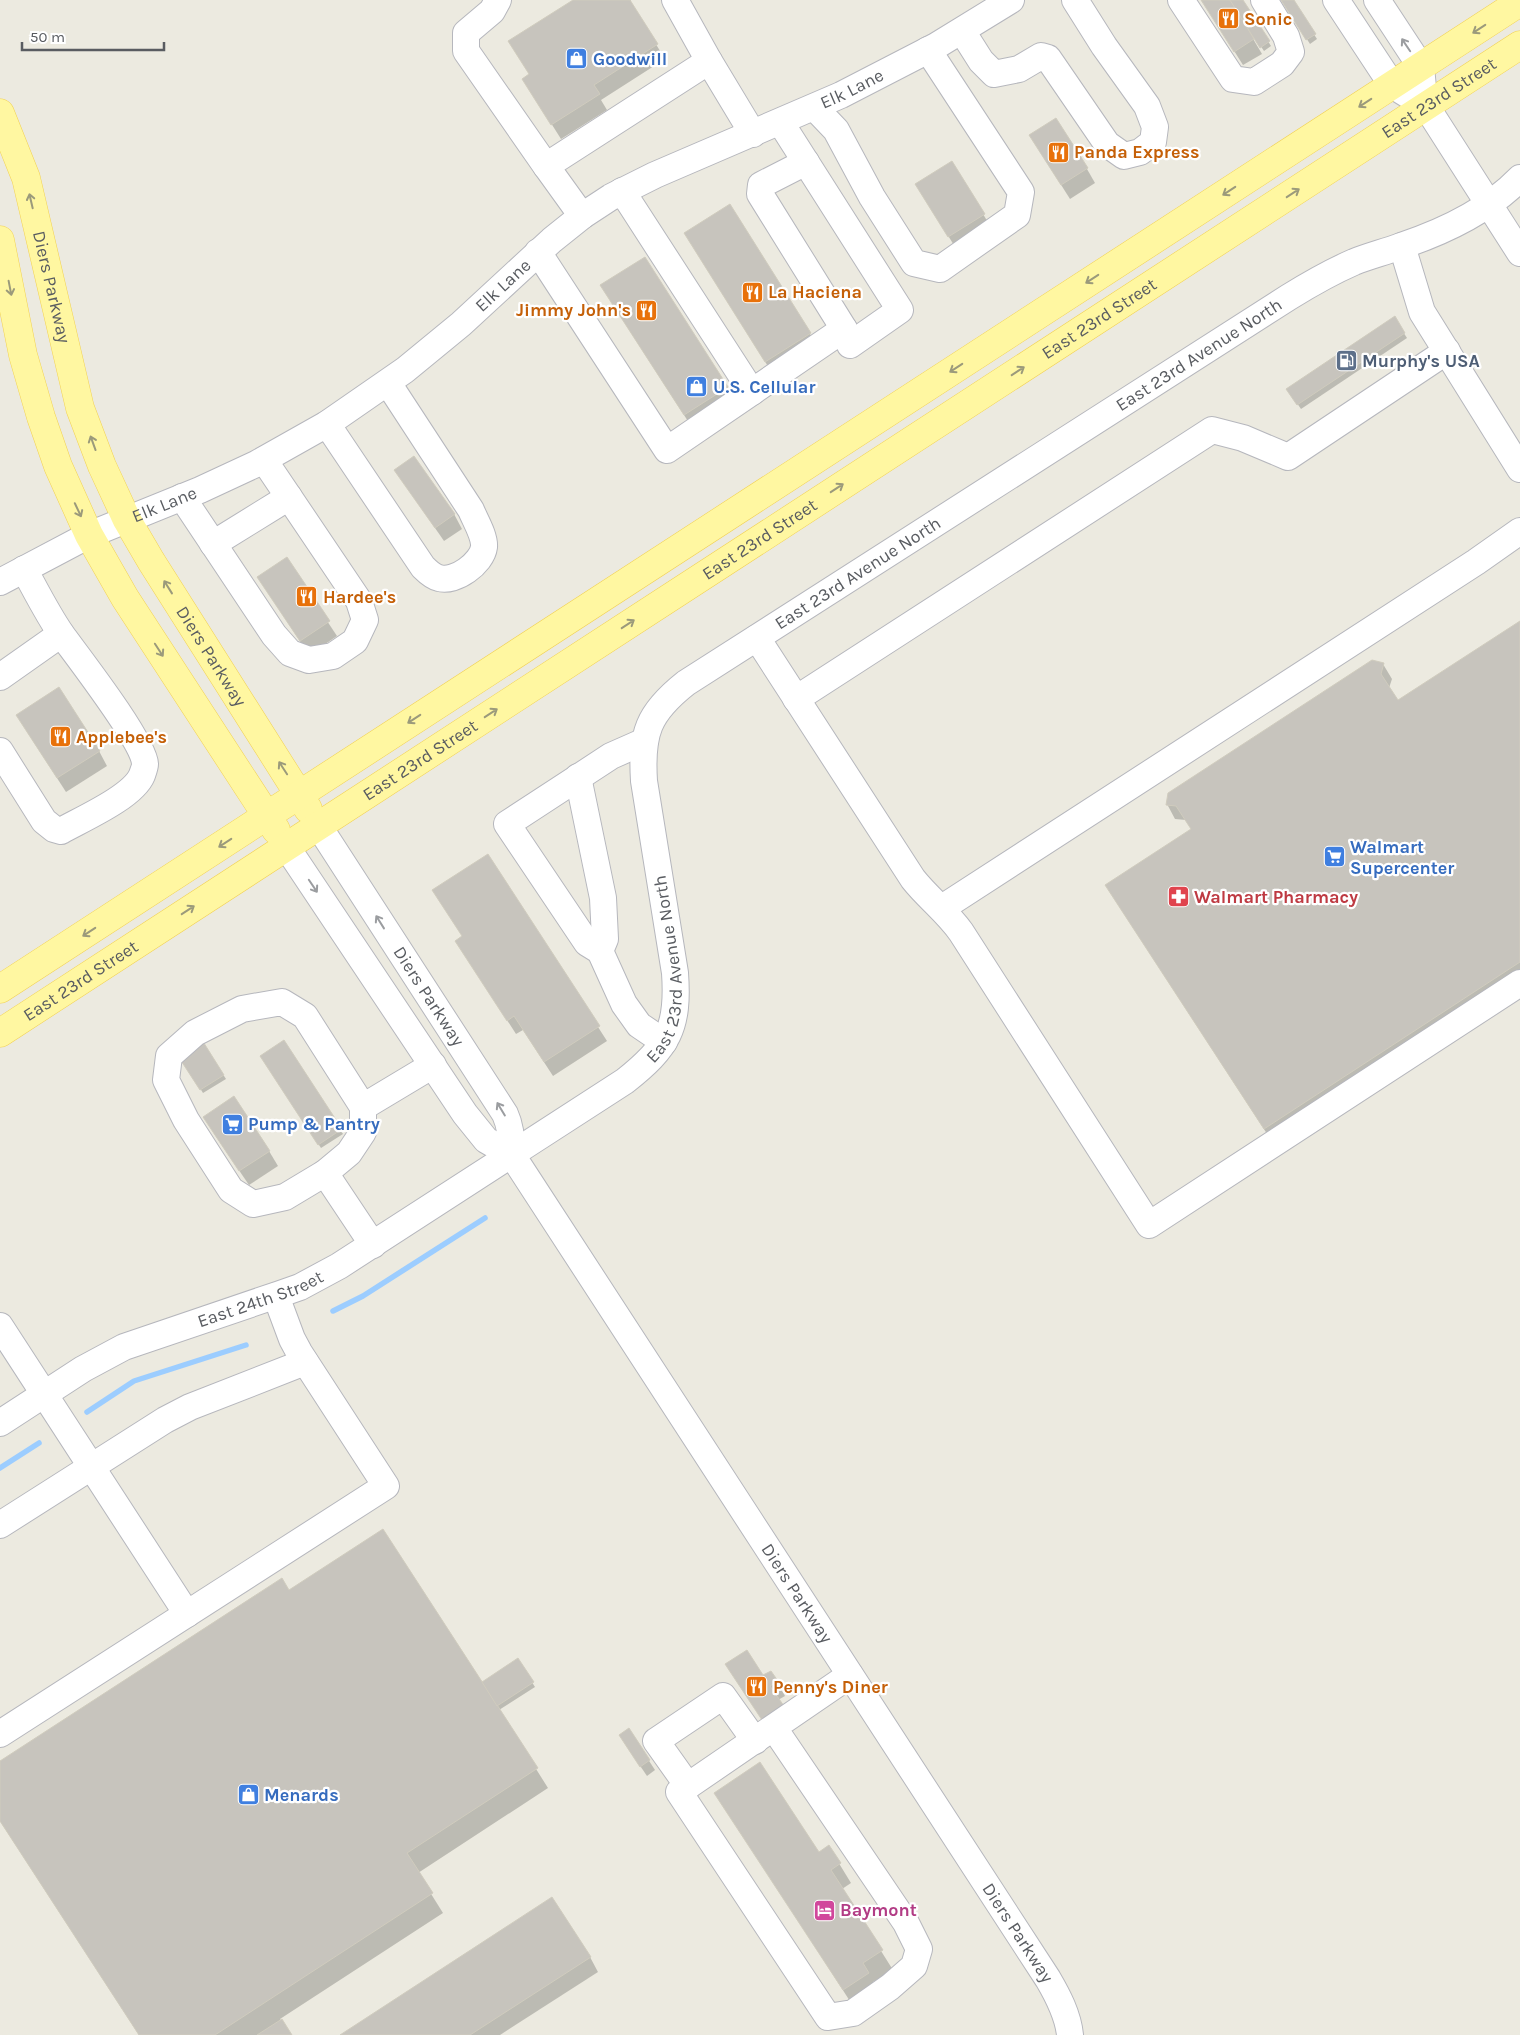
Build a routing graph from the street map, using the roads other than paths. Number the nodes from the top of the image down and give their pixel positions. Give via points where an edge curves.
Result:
1 (498, 0) edge
2 (675, 0) edge
3 (1011, 0) edge
4 (1075, 0) edge
5 (1181, 0) edge
6 (1264, 0) edge
7 (1336, 0) edge
8 (1377, 0) edge
9 (1520, 2) edge
10 (962, 31) junction
11 (1520, 45) edge
12 (928, 50) junction
13 (709, 61) junction
14 (1421, 67) junction
15 (1392, 85) junction
16 (1426, 106) junction
17 (815, 108) junction
18 (0, 113) edge
19 (781, 123) junction
20 (753, 134) junction
21 (806, 162) junction
22 (546, 166) junction
23 (1520, 178) edge
24 (622, 191) junction
25 (1488, 203) junction
26 (582, 216) junction
27 (0, 240) edge
28 (1402, 246) junction
29 (538, 252) junction
30 (1520, 253) edge
31 (844, 328) junction
32 (1447, 351) junction
33 (388, 383) junction
34 (752, 392) junction
35 (327, 424) junction
36 (264, 460) junction
37 (1520, 469) edge
38 (182, 497) junction
39 (289, 497) junction
40 (127, 520) junction
41 (1520, 531) edge
42 (89, 535) junction
43 (213, 544) junction
44 (24, 569) junction
45 (0, 582) edge
46 (61, 634) junction
47 (757, 638) junction
48 (0, 677) edge
49 (796, 699) junction
50 (645, 741) junction
51 (0, 751) edge
52 (578, 777) junction
53 (300, 794) junction
54 (266, 816) junction
55 (318, 825) junction
56 (286, 846) junction
57 (942, 908) junction
58 (600, 952) junction
59 (1520, 983) edge
60 (0, 989) edge
61 (0, 1033) edge
62 (664, 1042) junction
63 (433, 1065) junction
64 (363, 1107) junction
65 (512, 1155) junction
66 (325, 1173) junction
67 (372, 1245) junction
68 (276, 1296) junction
69 (0, 1326) edge
70 (305, 1362) junction
71 (44, 1394) junction
72 (0, 1423) edge
73 (91, 1467) junction
74 (0, 1525) edge
75 (186, 1614) junction
76 (850, 1675) junction
77 (0, 1734) edge
78 (764, 1734) junction
79 (688, 1786) junction
80 (1070, 2035) edge

1 - 22 street via 492,11 466,33 466,51
2 - 13 street
3 - 10 street, Elk Lane
4 - 10 street via 1147,106 1155,127 1153,142 1140,152 1124,156 1107,144 1048,58 1041,56 1019,69 994,74 981,61
5 - 6 street via 1233,78 1254,82 1282,64 1291,52 1286,36
7 - 15 street
14 -> 8 street
9 -> 14 main road, East 23rd Street
10 - 12 street, Elk Lane
11 - 16 main road, East 23rd Street
12 - 17 street, Elk Lane
12 - 17 street via 1021,192 1017,216 940,269 914,263 872,197 836,130
13 - 20 street
13 - 22 street
14 - 15 main road, East 23rd Street
14 - 16 street
15 - 16 street
15 -> 53 main road, East 23rd Street
16 - 25 street
55 -> 16 main road, East 23rd Street
17 - 19 street, Elk Lane
40 -> 18 main road, Diers Parkway via 80,408 26,178
19 - 20 street, Elk Lane
19 - 21 street
20 - 24 street, Elk Lane
21 - 31 street via 761,185 760,194
21 - 31 street via 900,310 850,345
22 - 26 street
23 - 25 street, East 23rd Avenue North
24 - 26 street, Elk Lane
24 - 34 street
25 - 28 street, East 23rd Avenue North via 1454,223
25 - 30 street
26 - 29 street, Elk Lane
27 -> 42 main road, Diers Parkway via 23,355 41,417 58,466
28 - 32 street via 1422,312
28 - 47 street, East 23rd Avenue North via 1341,268 1289,297
29 - 33 street, Elk Lane via 461,324
29 - 34 street via 667,450
31 - 34 street
32 - 37 street
32 - 49 street via 1288,456 1212,430
33 - 35 street, Elk Lane
33 - 35 street via 474,517 484,545 482,555 469,568 450,578 439,578 423,567
35 - 36 street, Elk Lane
36 - 38 street, Elk Lane
36 - 39 street
38 - 40 street, Elk Lane
38 - 43 street
39 - 43 street
39 - 43 street via 359,601 365,620 355,640 333,656 309,660 290,653
40 - 42 street, Elk Lane
53 -> 40 main road, Diers Parkway
41 - 57 street
42 - 44 street, Elk Lane
42 -> 54 main road, Diers Parkway via 125,598
44 - 45 street, Elk Lane
44 - 46 street
46 - 48 street
46 - 51 street via 139,747 145,763 139,780 103,808 61,831 54,830 44,821
47 - 49 street
47 - 50 street, East 23rd Avenue North via 673,694 655,713
49 - 57 street via 913,879
50 - 52 street via 611,756
50 - 62 street, East 23rd Avenue North via 644,781 675,973 674,1020
52 - 58 street via 603,898 605,939
52 - 58 street via 507,824 587,943
53 - 54 main road, East 23rd Street
53 - 55 main road, Diers Parkway
54 - 56 main road, Diers Parkway
54 -> 60 main road, East 23rd Street
55 - 56 main road, East 23rd Street
65 -> 55 street, Diers Parkway via 510,1130 504,1114
61 -> 56 main road, East 23rd Street
56 -> 63 street, Diers Parkway
57 - 59 street via 961,932 1149,1225
58 - 62 street via 624,1004 639,1025
62 - 65 street, East 23rd Avenue North via 626,1081
63 - 64 street
63 - 65 street, Diers Parkway via 480,1134
64 - 66 street via 363,1132 349,1153
64 - 66 street via 305,1016 282,1002 242,1009 195,1033 169,1056 166,1080 186,1120 231,1190 253,1204 285,1197
65 - 67 street, East 24th Street
65 - 76 street, Diers Parkway
66 - 67 street
67 - 68 street, East 24th Street via 315,1279
68 - 70 street via 292,1339
68 - 71 street, East 24th Street via 124,1347
69 - 71 street
70 - 73 street via 190,1407
70 - 75 street via 386,1486
71 - 72 street, East 24th Street
71 - 73 street
73 - 74 street
73 - 75 street
75 - 77 street
76 - 78 street
76 - 80 street, Diers Parkway via 1048,1979 1060,2000
78 - 79 street
78 - 79 street via 723,1696 656,1741
78 - 79 street via 906,1923 919,1949 914,1966 853,2013 828,2017 679,1792

